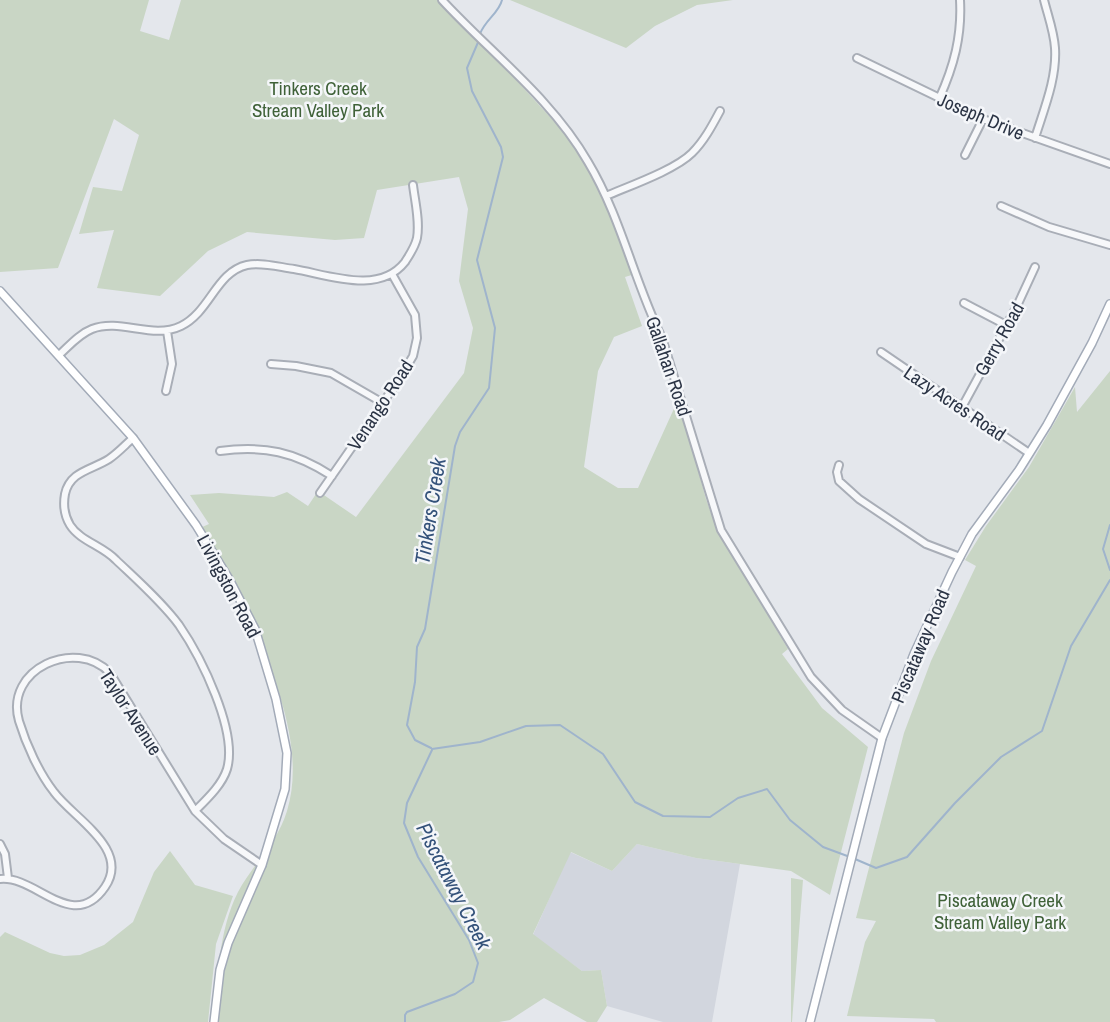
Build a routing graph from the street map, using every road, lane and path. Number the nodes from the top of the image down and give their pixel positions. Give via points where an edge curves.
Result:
1 (442, 0) edge
2 (960, 0) edge
3 (1044, 0) edge
4 (857, 58) dead end
5 (939, 99) junction
6 (720, 111) dead end
7 (983, 119) junction
8 (1035, 138) junction
9 (965, 155) dead end
10 (1110, 164) edge
11 (413, 185) dead end
12 (606, 196) junction
13 (1001, 206) dead end
14 (1110, 245) edge
15 (1035, 267) dead end
16 (392, 274) junction
17 (0, 291) edge
18 (964, 303) dead end
19 (1110, 304) edge
20 (1006, 325) junction
21 (167, 331) junction
22 (881, 352) dead end
23 (59, 355) junction
24 (271, 364) dead end
25 (166, 391) dead end
26 (383, 404) junction
27 (961, 408) junction
28 (133, 438) junction
29 (220, 452) dead end
30 (1029, 453) junction
31 (839, 466) dead end
32 (332, 476) junction
33 (320, 493) dead end
34 (960, 557) junction
35 (882, 738) junction
36 (195, 811) junction
37 (0, 844) edge
38 (262, 865) junction
39 (8, 878) junction
40 (0, 879) edge
41 (214, 1022) edge
42 (810, 1022) edge

1 - 12 street, Gallahan Road via 570,134
2 - 5 street via 958,44
3 - 8 street via 1055,64
4 - 5 street, Joseph Drive
5 - 7 street, Joseph Drive
6 - 12 street via 691,155
7 - 8 street, Joseph Drive
7 - 9 street
8 - 10 street, Joseph Drive
11 - 16 street via 416,240
12 - 35 street, Gallahan Road via 662,338 721,530 811,677 837,705
13 - 14 street
15 - 20 street, Gerry Road
16 - 21 street via 372,281 276,266 244,266 232,271 191,319
16 - 26 street, Venango Road via 415,315 417,338 411,362
17 - 23 main road, Livingston Road
18 - 20 street
19 - 30 main road, Piscataway Road
20 - 27 street, Gerry Road
21 - 23 street via 99,327 82,334
21 - 25 street via 172,364
22 - 27 street, Lazy Acres Road
23 - 28 main road, Livingston Road
24 - 26 street via 331,373
26 - 32 street, Venango Road
27 - 30 street, Lazy Acres Road
28 - 36 street via 108,460 72,479 65,492 64,513 76,533 111,555 168,612 205,673 227,726 229,755 222,779
28 - 38 main road, Livingston Road via 229,579 255,629 267,667 287,765 281,805
29 - 32 street via 288,453
30 - 34 main road, Piscataway Road
31 - 34 street via 839,481 859,499 918,539
32 - 33 street, Venango Road
34 - 35 main road, Piscataway Road via 914,654
35 - 42 main road, Piscataway Road
36 - 38 street, Taylor Avenue via 224,839
36 - 39 street, Taylor Avenue via 110,673 98,662 79,656 52,660 23,687 18,702 20,723 49,785 108,853 109,877 95,897 70,905
37 - 39 street
38 - 41 main road, Livingston Road via 223,961
39 - 40 street

